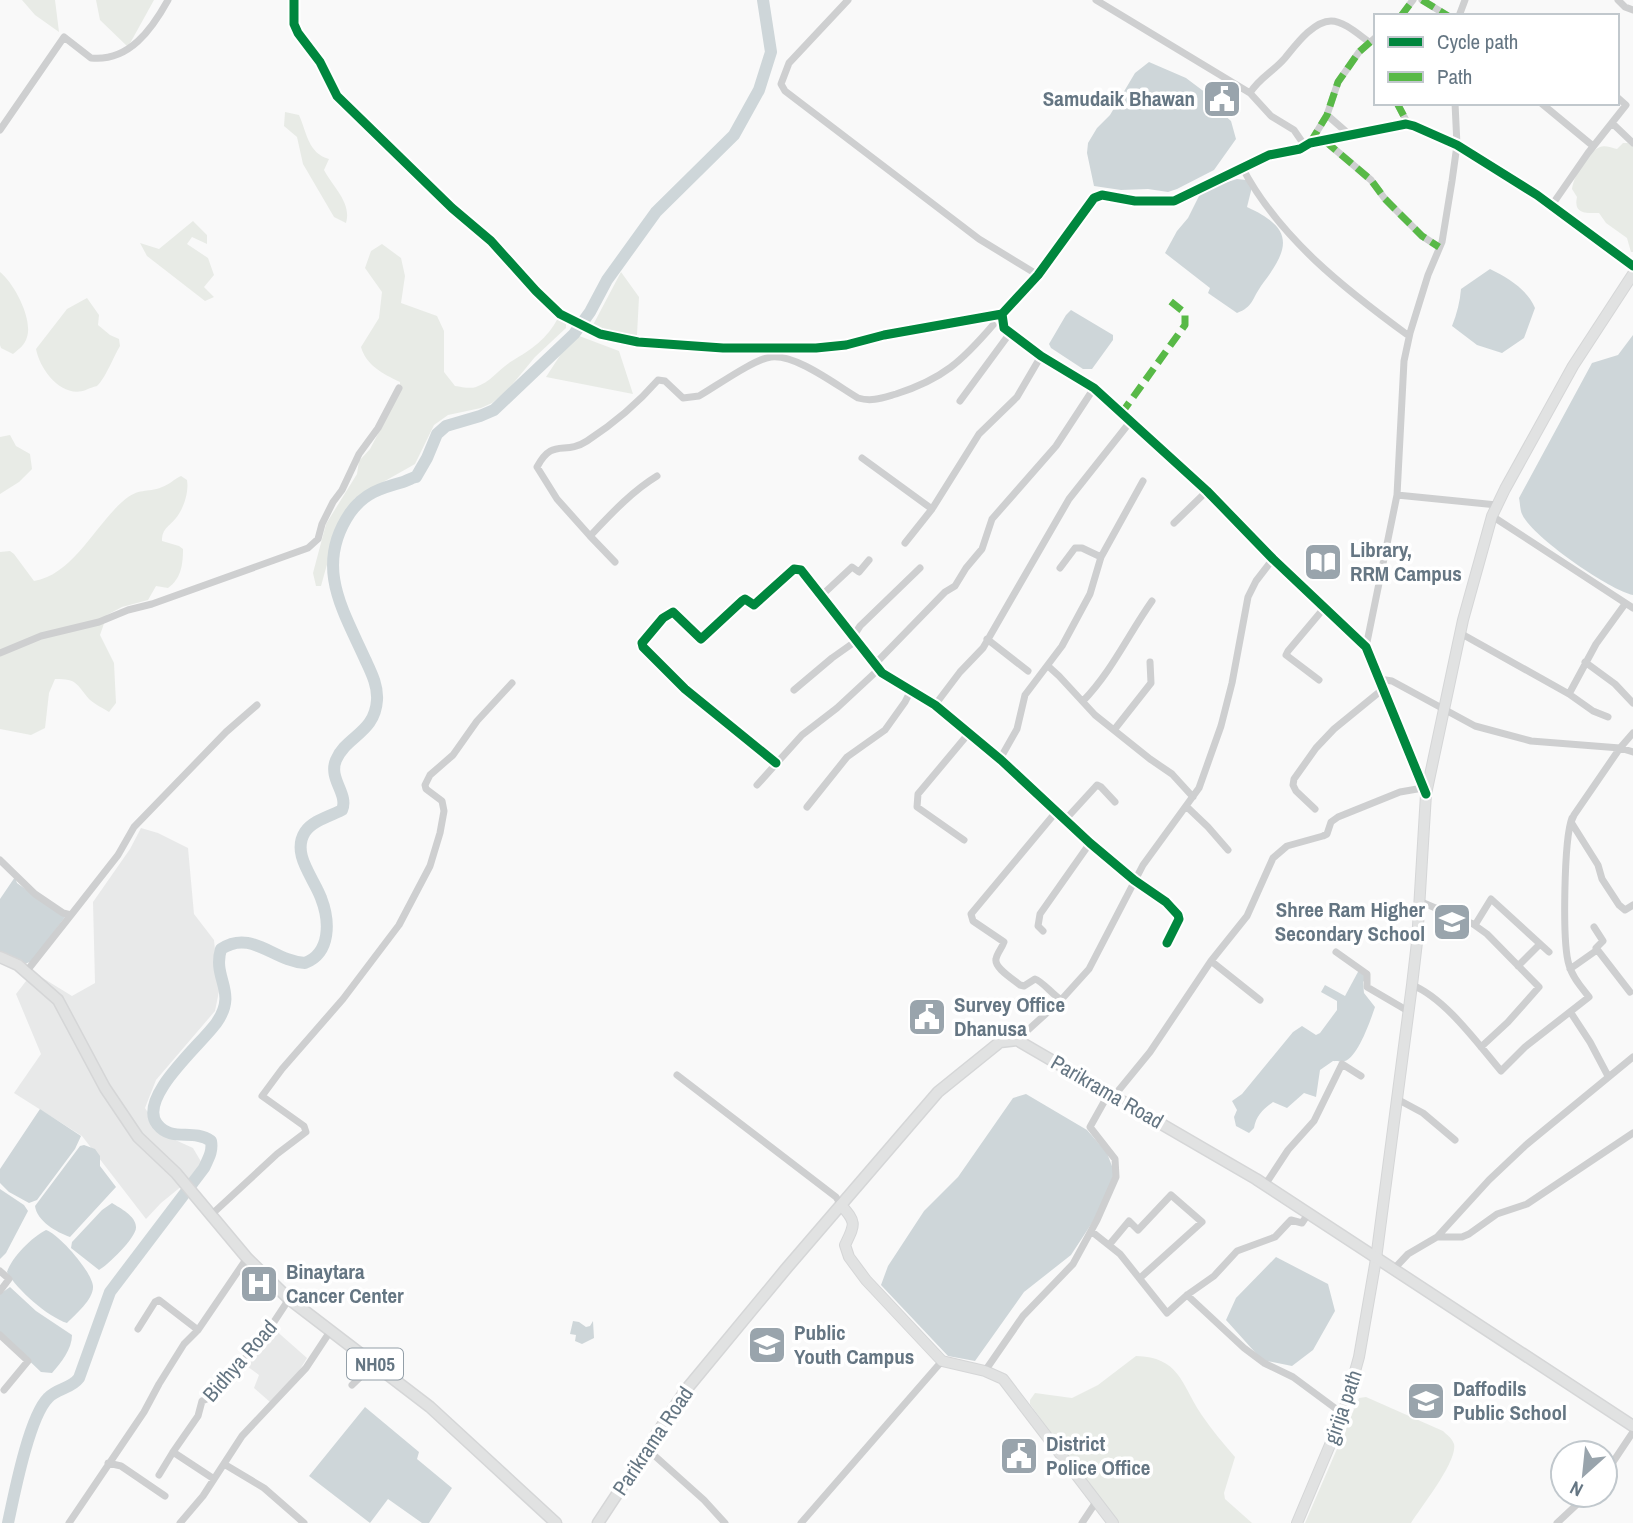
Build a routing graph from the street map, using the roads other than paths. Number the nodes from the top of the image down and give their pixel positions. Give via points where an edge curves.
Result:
1 (169, 0) edge
2 (294, 0) edge
3 (848, 0) edge
4 (1096, 0) edge
5 (1422, 0) edge
6 (1618, 0) edge
7 (1633, 10) edge
8 (1435, 13) edge
9 (1372, 40) edge
10 (1250, 93) junction
11 (1619, 99) edge
12 (1397, 105) edge
13 (1455, 105) edge
14 (1543, 105) edge
15 (1327, 115) junction
16 (1612, 123) junction
17 (1408, 124) junction
18 (0, 130) edge
19 (1352, 136) junction
20 (1325, 142) junction
21 (1633, 143) edge
22 (1308, 145) junction
23 (1457, 145) junction
24 (1593, 146) junction
25 (1242, 167) junction
26 (1552, 205) junction
27 (1440, 247) junction
28 (1633, 266) edge
29 (1633, 274) edge
30 (1038, 275) junction
31 (1002, 314) junction
32 (979, 316) junction
33 (993, 325) junction
34 (1007, 330) junction
35 (1409, 336) junction
36 (773, 348) junction
37 (1041, 356) junction
38 (772, 357) junction
39 (399, 388) dead end
40 (1094, 388) junction
41 (960, 401) dead end
42 (1130, 422) junction
43 (862, 457) dead end
44 (657, 476) dead end
45 (1143, 481) dead end
46 (1207, 491) junction
47 (1397, 495) junction
48 (1497, 505) junction
49 (932, 509) junction
50 (1492, 516) junction
51 (1174, 523) dead end
52 (590, 536) junction
53 (905, 543) dead end
54 (1101, 556) junction
55 (1273, 559) junction
56 (869, 560) dead end
57 (615, 562) dead end
58 (920, 568) dead end
59 (1060, 568) dead end
60 (821, 596) junction
61 (1152, 601) dead end
62 (1625, 604) junction
63 (1325, 607) junction
64 (1633, 608) edge
65 (1460, 633) junction
66 (854, 639) junction
67 (987, 639) junction
68 (1366, 647) junction
69 (0, 653) edge
70 (1150, 662) dead end
71 (1585, 662) junction
72 (1048, 666) junction
73 (876, 667) junction
74 (1028, 671) dead end
75 (1379, 679) junction
76 (1319, 680) dead end
77 (512, 683) dead end
78 (1383, 689) junction
79 (794, 690) dead end
80 (911, 690) junction
81 (1569, 694) junction
82 (1083, 701) junction
83 (1633, 703) edge
84 (257, 705) dead end
85 (936, 705) junction
86 (1443, 709) junction
87 (1608, 717) dead end
88 (1114, 730) junction
89 (969, 733) junction
90 (1633, 733) edge
91 (1620, 748) junction
92 (1633, 752) edge
93 (1000, 759) junction
94 (776, 763) junction
95 (757, 785) dead end
96 (1425, 791) junction
97 (1193, 797) junction
98 (1115, 802) dead end
99 (1186, 806) junction
100 (807, 807) dead end
101 (1315, 809) dead end
102 (1056, 812) junction
103 (1572, 818) junction
104 (1065, 820) junction
105 (964, 840) dead end
106 (1090, 843) junction
107 (1228, 850) dead end
108 (0, 860) edge
109 (1134, 880) junction
110 (1419, 901) junction
111 (1633, 905) edge
112 (71, 915) junction
113 (1475, 925) junction
114 (1594, 927) dead end
115 (1043, 931) dead end
116 (1167, 943) dead end
117 (1540, 944) junction
118 (1598, 950) junction
119 (1336, 952) dead end
120 (1549, 952) dead end
121 (0, 957) edge
122 (1211, 961) junction
123 (1518, 966) junction
124 (1570, 969) junction
125 (26, 972) junction
126 (1412, 985) junction
127 (1630, 992) dead end
128 (1061, 1000) junction
129 (1260, 1000) dead end
130 (1408, 1011) junction
131 (1571, 1013) junction
132 (1017, 1040) junction
133 (1481, 1046) junction
134 (1633, 1057) edge
135 (677, 1075) dead end
136 (1361, 1076) dead end
137 (1608, 1076) junction
138 (1111, 1095) junction
139 (1397, 1099) junction
140 (1633, 1133) edge
141 (1455, 1140) dead end
142 (1265, 1185) junction
143 (841, 1205) junction
144 (1308, 1214) junction
145 (211, 1215) junction
146 (1091, 1231) junction
147 (1437, 1237) junction
148 (1109, 1245) junction
149 (247, 1258) junction
150 (1376, 1259) junction
151 (1394, 1270) junction
152 (0, 1271) edge
153 (1140, 1278) junction
154 (0, 1291) edge
155 (1187, 1295) junction
156 (289, 1299) junction
157 (138, 1329) dead end
158 (198, 1330) junction
159 (331, 1330) junction
160 (0, 1335) edge
161 (942, 1361) junction
162 (375, 1363) junction
163 (985, 1371) junction
164 (352, 1385) dead end
165 (4, 1390) dead end
166 (1343, 1414) junction
167 (1633, 1426) edge
168 (1633, 1432) edge
169 (646, 1448) junction
170 (173, 1452) junction
171 (1619, 1453) edge
172 (108, 1463) junction
173 (224, 1464) junction
174 (159, 1475) dead end
175 (214, 1479) junction
176 (165, 1496) dead end
177 (1096, 1502) junction
178 (1572, 1509) edge
179 (69, 1523) edge
180 (180, 1523) edge
181 (304, 1523) edge
182 (556, 1523) edge
183 (598, 1523) edge
184 (725, 1523) edge
185 (801, 1523) edge
186 (1082, 1523) edge
187 (1113, 1523) edge
188 (1297, 1523) edge
189 (1557, 1523) edge

1 - 18 street via 140,41 110,57 91,58 64,37
2 - 36 street via 298,33 337,96 491,241 560,314 600,334 638,342
3 - 30 street via 789,63 781,84 785,91 979,239
4 - 10 street
5 - 8 street
6 - 7 street
9 - 10 street via 1333,20 1325,22 1294,44
9 - 15 street via 1338,82
10 - 22 street
11 - 16 street via 1626,105
12 - 17 street
13 - 23 street
14 - 24 street
15 - 19 street
15 - 22 street
16 - 21 street
16 - 24 street
17 - 19 street
17 - 23 street
19 - 20 street
20 - 22 street
20 - 27 street via 1371,180 1422,236
22 - 25 street
23 - 26 street
23 - 27 street
24 - 26 street
25 - 30 street via 1174,201 1094,198
25 - 35 street via 1269,210 1320,264
26 - 28 street
27 - 35 street
29 - 48 main road, girija path via 1573,366
30 - 31 street
31 - 32 street
31 - 34 street
32 - 33 street
32 - 36 street via 846,345
33 - 34 street
33 - 38 street via 967,354 927,384 868,401 804,366
34 - 37 street
34 - 41 street
35 - 47 street
36 - 38 street
37 - 40 street
37 - 49 street via 1017,397 979,434
38 - 52 street via 699,396 683,398 658,380 586,442 544,454 537,467 540,474
39 - 69 street via 359,454 318,539 308,548
40 - 42 street
40 - 73 street via 1056,446 992,519 982,549 955,586
42 - 46 street
42 - 67 street via 1069,499
43 - 49 street
44 - 52 street via 620,504
45 - 54 street
46 - 51 street
46 - 55 street
47 - 48 street
47 - 68 street
48 - 50 main road, girija path
49 - 53 street
50 - 62 street
50 - 65 main road, girija path
52 - 57 street
54 - 59 street via 1075,548
54 - 72 street via 1090,594
55 - 63 street
55 - 97 street via 1248,597 1221,726
56 - 60 street via 859,572 852,567
58 - 66 street via 860,626
60 - 66 street
60 - 94 street via 801,570 794,569 754,605 742,601 701,639 673,612 642,643 670,675
61 - 82 street via 1113,665
62 - 64 street
62 - 71 street
63 - 68 street
63 - 76 street via 1286,655
65 - 81 street
65 - 86 main road, girija path
66 - 73 street
66 - 79 street
67 - 74 street
67 - 85 street
68 - 75 street
70 - 88 street via 1151,683
71 - 81 street
71 - 83 street
72 - 82 street
72 - 93 street via 1025,695 1017,729
73 - 80 street
73 - 94 street
75 - 78 street
75 - 86 street via 1392,681
77 - 145 street via 427,780 426,789 442,802 440,833 430,866 393,934 262,1096 306,1132
78 - 96 street
78 - 101 street via 1334,729 1294,779 1297,791
80 - 85 street
80 - 100 street via 885,730 847,757
81 - 87 street
82 - 88 street
84 - 112 street via 134,827
85 - 89 street
86 - 91 street via 1475,726 1531,741
86 - 96 main road, girija path
88 - 97 street via 1169,771
89 - 93 street
89 - 105 street via 917,799 917,807
90 - 91 street
91 - 92 street
91 - 103 street
93 - 102 street
94 - 95 street
96 - 110 main road, girija path
96 - 122 street via 1400,793 1358,808 1334,819 1327,834 1282,849 1273,858 1247,916
97 - 99 street
98 - 104 street via 1097,785
99 - 107 street
99 - 109 street
102 - 104 street
102 - 128 street via 971,914 973,921 1004,942 996,957 999,968 1020,985 1039,980
103 - 111 street via 1619,905 1626,910
103 - 124 street via 1566,925
104 - 106 street
106 - 109 street
106 - 115 street via 1041,914 1038,926
108 - 112 street via 35,894
109 - 116 street via 1178,915
109 - 128 street via 1089,969
110 - 113 street
110 - 126 main road, girija path
112 - 125 street
113 - 117 street via 1491,899
113 - 123 street
114 - 118 street via 1604,941
117 - 120 street
117 - 123 street
118 - 124 street
118 - 127 street
119 - 130 street via 1367,974 1367,987
121 - 125 main road, NH05
122 - 129 street
122 - 138 street via 1150,1052
123 - 133 street via 1539,987
124 - 131 street via 1589,998
125 - 145 main road, NH05 via 58,1000 105,1088 138,1137
126 - 130 main road, girija path
126 - 133 street via 1430,995
128 - 132 street
130 - 139 main road, girija path
131 - 133 street via 1525,1046 1501,1071
131 - 137 street
132 - 138 main road, Parikrama Road
132 - 143 main road, Parikrama Road via 1000,1042 939,1092
134 - 137 street
135 - 143 street
136 - 142 street via 1342,1064 1314,1121
137 - 147 street via 1502,1167
138 - 142 main road, Parikrama Road
138 - 146 street via 1090,1127 1115,1158 1116,1177
139 - 141 street
139 - 150 main road, girija path
140 - 147 street via 1527,1204 1497,1214 1462,1237
142 - 144 main road, Parikrama Road
143 - 161 main road via 854,1225 845,1245 849,1256
143 - 169 main road, Parikrama Road via 685,1391
144 - 150 main road, Parikrama Road
144 - 155 street via 1302,1223 1291,1220 1275,1237 1237,1251 1214,1276
145 - 149 main road, NH05
146 - 148 street
146 - 163 street via 1073,1264 1023,1316
147 - 151 street via 1408,1254
148 - 153 street
148 - 153 street via 1129,1222 1138,1230 1171,1195 1202,1222
149 - 156 main road, NH05
149 - 158 street
150 - 151 main road, Parikrama Road
150 - 166 main road, girija path via 1359,1357
151 - 167 main road, Parikrama Road
152 - 154 street via 9,1279
153 - 155 street via 1167,1313
155 - 166 street via 1244,1348
156 - 159 main road, NH05
156 - 170 street, Bidhya Road via 266,1334 211,1397 202,1401 198,1416
157 - 158 street via 159,1300
158 - 172 street via 184,1344
159 - 162 main road, NH05
159 - 173 street via 306,1368 242,1436
160 - 165 street via 28,1361
161 - 163 main road
161 - 185 street
162 - 164 street
162 - 182 main road, NH05
163 - 177 main road via 1003,1380
166 - 188 main road, girija path
168 - 171 street
169 - 183 main road, Parikrama Road
169 - 184 street
170 - 174 street, Bidhya Road
170 - 175 street
172 - 176 street via 121,1466
172 - 179 street
173 - 175 street
173 - 181 street via 264,1488
175 - 180 street
177 - 186 street
177 - 187 main road
178 - 189 street

